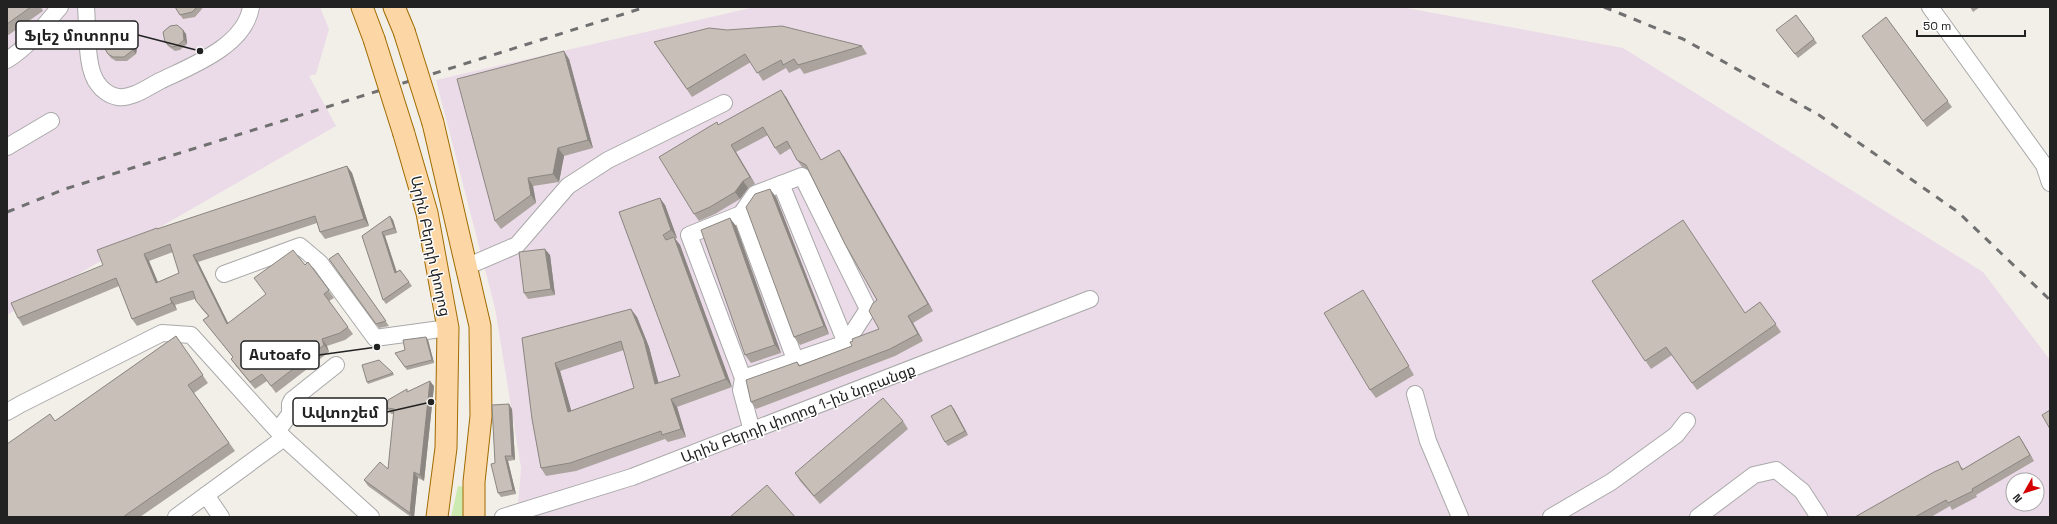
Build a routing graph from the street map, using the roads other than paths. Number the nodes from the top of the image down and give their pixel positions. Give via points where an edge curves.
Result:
1 (60, 7) edge
2 (86, 7) edge
3 (251, 7) edge
4 (362, 7) edge
5 (394, 7) edge
6 (1930, 7) edge
7 (7, 60) edge
8 (724, 103) dead end
9 (51, 121) dead end
10 (7, 147) edge
11 (2050, 183) edge
12 (781, 184) junction
13 (741, 214) junction
14 (466, 267) junction
15 (224, 274) dead end
16 (1090, 299) dead end
17 (448, 328) junction
18 (846, 343) junction
19 (796, 362) junction
20 (336, 365) dead end
21 (744, 378) junction
22 (1415, 394) dead end
23 (7, 412) edge
24 (1687, 421) dead end
25 (752, 431) junction
26 (281, 434) junction
27 (206, 495) junction
28 (176, 517) edge
29 (221, 517) edge
30 (371, 517) edge
31 (437, 517) edge
32 (474, 517) edge
33 (503, 517) edge
34 (1460, 517) edge
35 (1551, 517) edge
36 (1698, 517) edge
37 (1819, 517) edge

1 - 7 street via 33,40 22,51
2 - 3 street via 91,68 97,84 106,93 118,97 135,94 206,59 236,35 249,16
4 - 17 main road, Արին Բերդի փողոց, bridge via 404,134 426,213
5 - 14 main road, Արին Բերդի փողոց, bridge via 433,123
6 - 11 street via 2044,165
8 - 14 street via 608,160 568,186 517,245
9 - 10 street
12 - 13 street via 756,194
12 - 18 street
12 - 18 street via 802,176 868,309
13 - 19 street
13 - 21 street via 690,235
14 - 32 main road, Արին Բերդի փողոց via 480,326 481,416 474,482
15 - 17 street via 300,246 320,263 375,338
16 - 25 street, Արին Բերդի փողոց 1-ին նրբանցք
17 - 31 main road, Արին Բերդի փողոց via 446,448
18 - 19 street
19 - 21 street
20 - 26 street via 292,400 290,414
21 - 25 street via 741,390
22 - 34 street via 1428,441
23 - 26 street via 162,333 191,335
24 - 35 street via 1676,435 1611,482
25 - 33 street, Արին Բերդի փողոց 1-ին նրբանցք via 632,477
26 - 27 street
26 - 30 street
27 - 28 street
27 - 29 street
36 - 37 street via 1754,476 1776,470 1802,491

